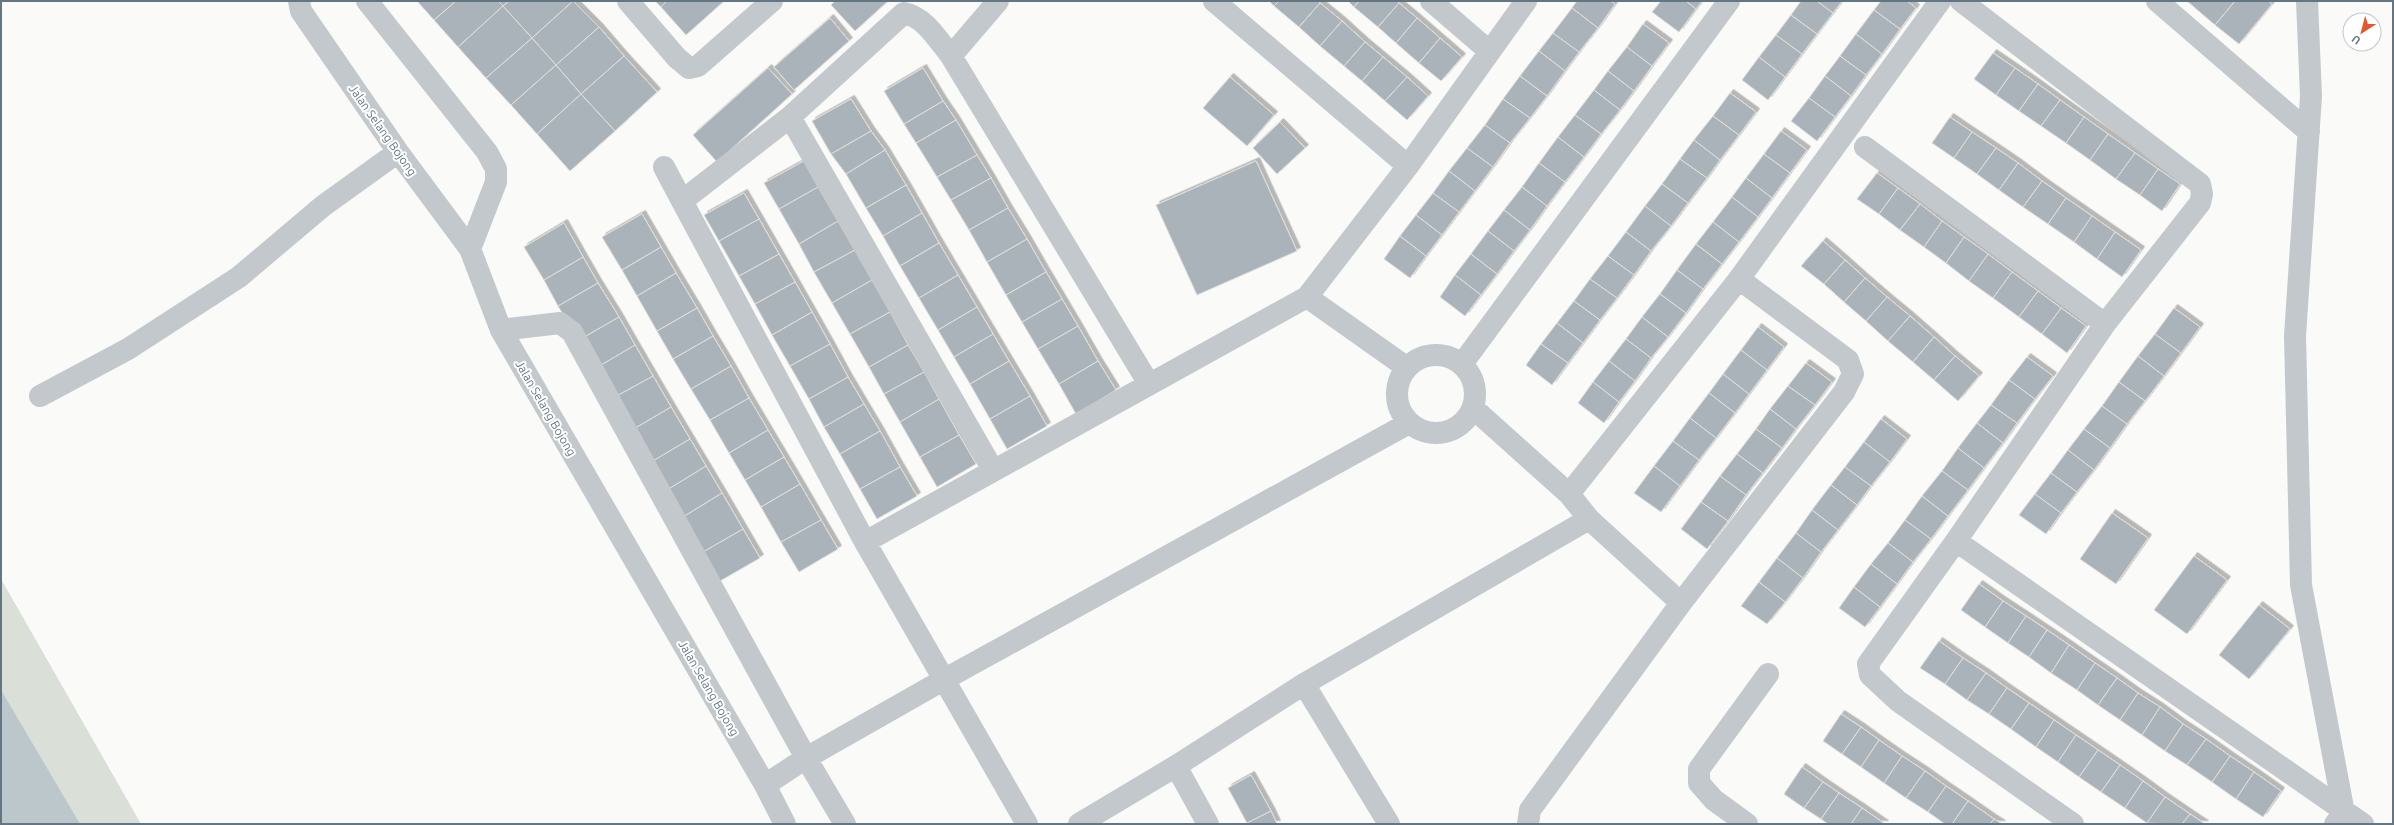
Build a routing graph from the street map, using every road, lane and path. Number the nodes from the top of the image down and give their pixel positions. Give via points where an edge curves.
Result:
1 (299, 1) edge
2 (367, 1) edge
3 (628, 1) edge
4 (772, 1) edge
5 (998, 1) edge
6 (1214, 1) edge
7 (1431, 1) edge
8 (1526, 1) edge
9 (1729, 1) edge
10 (1940, 1) edge
11 (1961, 1) edge
12 (2157, 1) edge
13 (2307, 1) edge
14 (1489, 51) junction
15 (951, 56) junction
16 (790, 117) junction
17 (2309, 132) junction
18 (1865, 147) dead end
19 (398, 152) junction
20 (1408, 166) junction
21 (664, 167) dead end
22 (682, 201) junction
23 (470, 249) junction
24 (1739, 279) junction
25 (1307, 297) junction
26 (2105, 324) junction
27 (501, 330) junction
28 (1462, 364) junction
29 (1406, 367) junction
30 (1149, 384) junction
31 (40, 396) dead end
32 (1473, 408) junction
33 (1409, 423) junction
34 (993, 470) junction
35 (1569, 494) junction
36 (1589, 519) junction
37 (1956, 541) junction
38 (865, 542) junction
39 (1681, 603) junction
40 (1768, 674) dead end
41 (945, 679) junction
42 (1304, 684) junction
43 (806, 758) junction
44 (1176, 766) junction
45 (765, 785) junction
46 (2340, 818) edge
47 (785, 824) edge
48 (845, 824) edge
49 (1027, 824) edge
50 (1079, 824) edge
51 (1208, 824) edge
52 (1390, 824) edge
53 (1528, 824) edge
54 (1747, 824) edge
55 (2073, 824) edge
56 (2363, 824) edge

1 - 19 street, Jalan Selang Bojong via 301,11
2 - 23 street via 487,152 496,169 496,182
3 - 4 street via 677,58 689,68 698,66
5 - 15 street
6 - 20 street
7 - 14 street
8 - 14 street
9 - 28 street
10 - 24 street
11 - 26 street via 2200,184 2200,203
12 - 17 street
13 - 17 street via 2312,96
14 - 20 street
15 - 16 street via 921,19 904,13
15 - 30 street
16 - 22 street
16 - 34 street
17 - 46 street via 2295,336 2302,585
18 - 26 street
19 - 23 street, Jalan Selang Bojong
19 - 31 street via 323,206 239,278 128,349
20 - 25 street
21 - 22 street
22 - 38 street
23 - 27 street, Jalan Selang Bojong
24 - 35 street
24 - 39 street via 1848,360 1853,374 1844,392
25 - 29 street
25 - 30 street
26 - 37 street
27 - 43 street via 560,323 572,332
27 - 45 street, Jalan Selang Bojong
28 - 29 street via 1449,357 1433,354 1418,358
28 - 32 street via 1472,377 1475,392
29 - 33 street via 1398,380 1396,396 1400,410
30 - 34 street
32 - 33 street via 1465,420 1453,430 1438,434 1422,431
32 - 35 street
33 - 41 street
34 - 38 street
35 - 36 street
36 - 39 street
36 - 42 street
37 - 46 street
37 - 55 street via 1868,664 1870,675 1898,701
38 - 41 street
39 - 53 street via 1530,810
40 - 54 street via 1699,769 1700,783 1714,800
41 - 43 street
41 - 49 street
42 - 44 street
42 - 52 street
43 - 45 street
43 - 48 street
44 - 50 street
44 - 51 street
45 - 47 street, Jalan Selang Bojong
46 - 56 street

